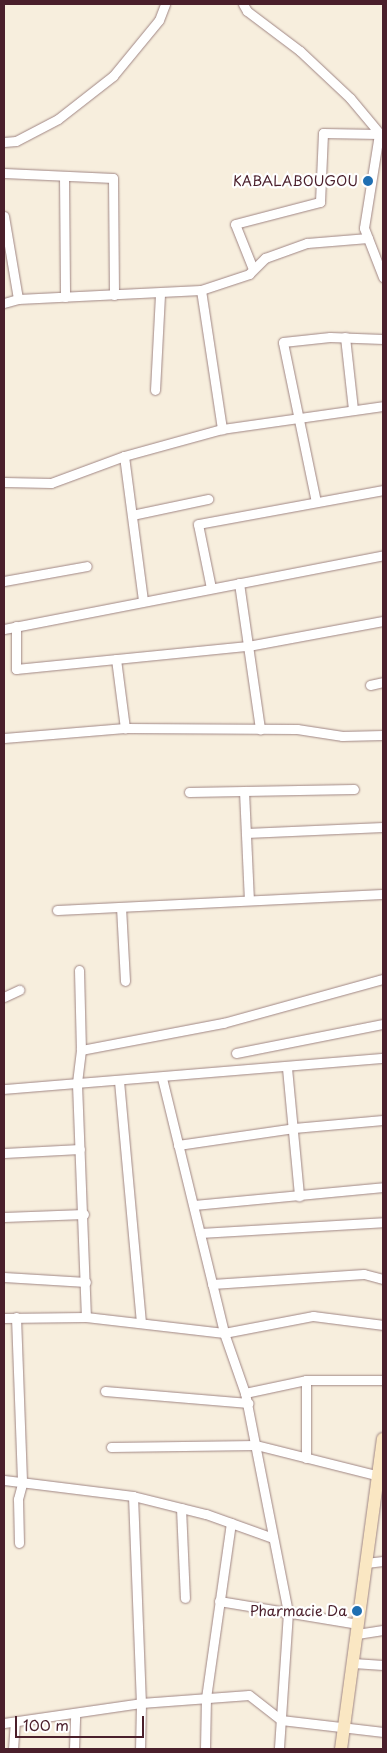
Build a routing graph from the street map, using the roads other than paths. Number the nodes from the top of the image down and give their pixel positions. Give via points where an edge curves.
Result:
1 (165, 4) edge
2 (243, 4) edge
3 (381, 135) edge
4 (4, 142) edge
5 (4, 173) edge
6 (64, 176) junction
7 (4, 216) edge
8 (368, 238) junction
9 (254, 270) junction
10 (383, 277) edge
11 (201, 290) junction
12 (160, 293) junction
13 (114, 295) junction
14 (65, 297) junction
15 (18, 299) junction
16 (4, 303) edge
17 (345, 337) junction
18 (383, 339) edge
19 (155, 390) dead end
20 (383, 406) edge
21 (353, 410) junction
22 (299, 418) junction
23 (222, 429) junction
24 (124, 456) junction
25 (4, 482) edge
26 (383, 490) edge
27 (208, 499) dead end
28 (316, 502) junction
29 (132, 515) junction
30 (383, 555) edge
31 (87, 566) dead end
32 (4, 581) edge
33 (239, 583) junction
34 (211, 588) junction
35 (143, 602) junction
36 (383, 620) edge
37 (16, 626) junction
38 (4, 629) edge
39 (248, 646) junction
40 (116, 659) junction
41 (383, 682) edge
42 (370, 685) dead end
43 (125, 728) junction
44 (260, 729) junction
45 (383, 735) edge
46 (4, 738) edge
47 (354, 789) dead end
48 (244, 791) junction
49 (189, 792) dead end
50 (383, 827) edge
51 (246, 833) junction
52 (383, 894) edge
53 (249, 900) junction
54 (121, 907) junction
55 (57, 910) dead end
56 (79, 970) dead end
57 (383, 979) edge
58 (125, 981) dead end
59 (19, 990) dead end
60 (4, 997) edge
61 (383, 1024) edge
62 (81, 1050) junction
63 (236, 1053) dead end
64 (383, 1058) edge
65 (287, 1068) junction
66 (162, 1078) junction
67 (119, 1081) junction
68 (77, 1084) junction
69 (4, 1089) edge
70 (383, 1120) edge
71 (294, 1128) junction
72 (178, 1145) junction
73 (80, 1149) junction
74 (4, 1153) edge
75 (383, 1187) edge
76 (299, 1196) junction
77 (194, 1206) junction
78 (84, 1214) junction
79 (4, 1217) edge
80 (383, 1222) edge
81 (200, 1234) junction
82 (4, 1277) edge
83 (383, 1279) edge
84 (86, 1282) junction
85 (212, 1284) junction
86 (16, 1317) junction
87 (86, 1317) junction
88 (4, 1318) edge
89 (141, 1321) junction
90 (383, 1326) edge
91 (224, 1333) junction
92 (306, 1380) junction
93 (383, 1380) edge
94 (105, 1391) dead end
95 (245, 1393) junction
96 (248, 1402) junction
97 (383, 1439) edge
98 (256, 1445) junction
99 (111, 1447) dead end
100 (306, 1458) junction
101 (381, 1478) edge
102 (4, 1480) edge
103 (22, 1484) junction
104 (133, 1496) junction
105 (181, 1508) junction
106 (231, 1523) junction
107 (273, 1538) junction
108 (19, 1543) dead end
109 (383, 1561) edge
110 (366, 1563) junction
111 (185, 1598) dead end
112 (219, 1601) junction
113 (288, 1612) junction
114 (357, 1629) junction
115 (383, 1630) edge
116 (353, 1663) junction
117 (383, 1665) edge
118 (206, 1698) junction
119 (141, 1703) junction
120 (75, 1713) junction
121 (281, 1720) junction
122 (15, 1722) junction
123 (4, 1724) edge
124 (344, 1727) junction
125 (383, 1732) edge
126 (13, 1749) edge
127 (74, 1749) edge
128 (140, 1749) edge
129 (205, 1749) edge
130 (279, 1749) edge
131 (341, 1749) edge

1 - 4 street via 159,20 113,76 58,119 16,141
2 - 3 street via 247,11 300,51 350,98
3 - 8 street via 364,228
3 - 9 street via 323,133 320,202 235,224
5 - 6 street
6 - 13 street via 113,178
6 - 14 street
7 - 15 street
8 - 9 street via 307,243 265,258
8 - 10 street
9 - 11 street
11 - 12 street
11 - 23 street
12 - 13 street
12 - 19 street
13 - 14 street
14 - 15 street
15 - 16 street
17 - 18 street
17 - 21 street
17 - 22 street via 284,342
20 - 21 street
21 - 22 street
22 - 23 street
22 - 28 street
23 - 24 street
24 - 25 street via 51,483
24 - 29 street
26 - 28 street
27 - 29 street
28 - 34 street via 198,524
29 - 35 street
30 - 33 street
31 - 32 street
33 - 34 street
33 - 39 street
34 - 35 street
35 - 37 street
36 - 39 street
37 - 38 street
37 - 40 street via 16,669
39 - 40 street
39 - 44 street
40 - 43 street
41 - 42 street
43 - 44 street
43 - 46 street
44 - 45 street via 297,729 342,736
47 - 48 street
48 - 49 street
48 - 51 street
50 - 51 street
51 - 53 street
52 - 53 street
53 - 54 street
54 - 55 street
54 - 58 street
56 - 62 street
57 - 62 street via 223,1023
59 - 60 street
61 - 63 street
62 - 68 street
64 - 65 street
65 - 66 street
65 - 71 street
66 - 67 street
66 - 72 street
67 - 68 street
67 - 89 street
68 - 69 street
68 - 73 street
70 - 71 street
71 - 72 street
71 - 76 street
72 - 77 street
73 - 74 street
73 - 78 street
75 - 76 street
76 - 77 street
77 - 81 street
78 - 79 street
78 - 84 street
80 - 81 street
81 - 85 street
82 - 84 street
83 - 85 street via 364,1274
84 - 87 street
85 - 91 street
86 - 87 street
86 - 88 street
86 - 103 street
87 - 89 street
89 - 91 street
90 - 91 street via 313,1316
91 - 95 street
92 - 93 street
92 - 95 street
92 - 100 street
94 - 96 street
95 - 96 street
96 - 98 street
97 - 101 street
98 - 99 street
98 - 100 street
98 - 107 street
100 - 101 street
101 - 110 street
102 - 103 street
103 - 104 street
103 - 108 street via 18,1499
104 - 105 street
104 - 119 street
105 - 106 street
105 - 111 street
106 - 107 street
106 - 112 street
107 - 113 street
109 - 110 street
110 - 114 street
112 - 113 street
112 - 118 street
113 - 114 street
113 - 121 street
114 - 115 street
114 - 116 street
116 - 117 street
116 - 124 street
118 - 119 street
118 - 121 street via 249,1695
118 - 129 street
119 - 120 street
119 - 128 street
120 - 122 street
120 - 127 street
121 - 124 street
121 - 130 street
122 - 123 street
122 - 126 street
124 - 125 street
124 - 131 street

